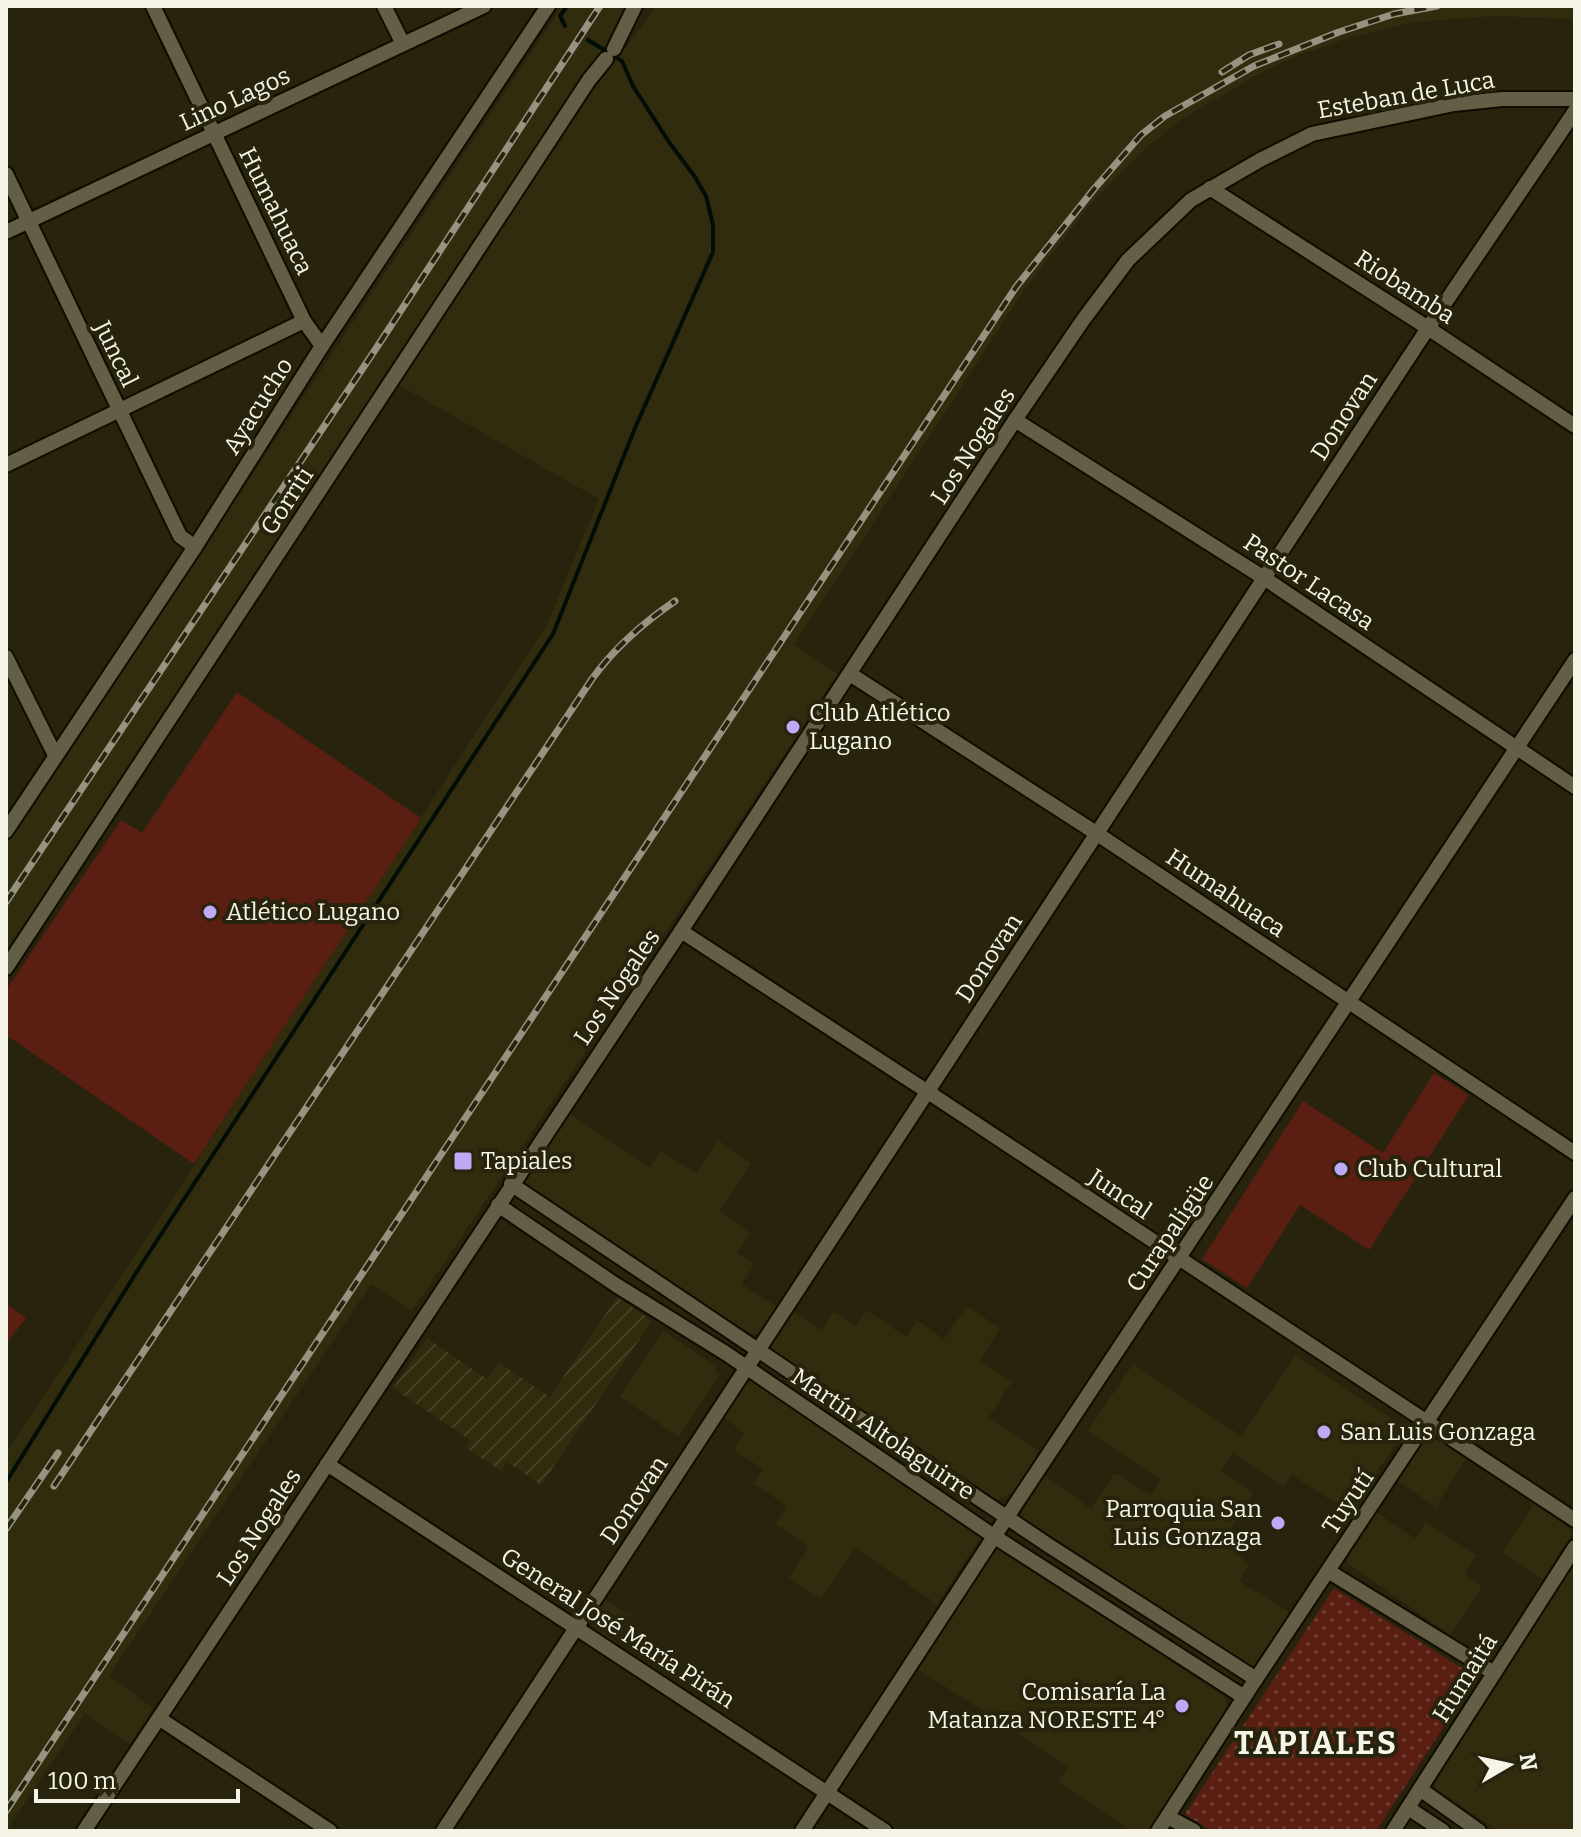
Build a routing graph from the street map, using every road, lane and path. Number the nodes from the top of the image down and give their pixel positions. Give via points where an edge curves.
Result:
1 (153, 6) edge
2 (384, 6) edge
3 (484, 6) edge
4 (548, 6) edge
5 (635, 6) edge
6 (403, 44) junction
7 (1575, 99) edge
8 (1575, 111) edge
9 (214, 133) junction
10 (6, 174) edge
11 (1210, 188) junction
12 (28, 222) junction
13 (6, 232) edge
14 (304, 321) junction
15 (1428, 328) junction
16 (322, 346) junction
17 (118, 410) junction
18 (1015, 420) junction
19 (1575, 426) edge
20 (6, 465) edge
21 (195, 547) junction
22 (1264, 578) junction
23 (6, 657) edge
24 (1575, 660) edge
25 (850, 674) junction
26 (12, 686) edge
27 (1518, 748) junction
28 (55, 755) junction
29 (1575, 787) edge
30 (6, 831) edge
31 (1096, 833) junction
32 (681, 931) junction
33 (6, 968) edge
34 (1349, 1001) junction
35 (928, 1092) junction
36 (1575, 1153) edge
37 (511, 1184) junction
38 (1575, 1198) edge
39 (498, 1205) junction
40 (1178, 1259) junction
41 (759, 1351) junction
42 (748, 1369) junction
43 (1427, 1423) junction
44 (327, 1464) junction
45 (1007, 1517) junction
46 (1575, 1520) edge
47 (995, 1537) junction
48 (1575, 1547) edge
49 (1328, 1571) junction
50 (575, 1626) junction
51 (1494, 1673) junction
52 (1256, 1679) junction
53 (1244, 1697) junction
54 (160, 1719) junction
55 (1420, 1789) junction
56 (827, 1793) junction
57 (1408, 1808) junction
58 (1168, 1817) junction
59 (84, 1831) edge
60 (330, 1831) edge
61 (443, 1831) edge
62 (802, 1831) edge
63 (885, 1831) edge
64 (1158, 1831) edge
65 (1194, 1831) edge
66 (1393, 1831) edge
67 (1443, 1831) edge
68 (1479, 1831) edge

1 - 9 street, Humahuaca
2 - 6 street
3 - 6 street, Lino Lagos
4 - 16 street, Ayacucho
5 - 33 street, Gorriti via 610,54
6 - 9 street, Lino Lagos
7 - 11 street, Esteban de Luca via 1454,104 1327,130
8 - 15 street, Donovan
9 - 12 street, Lino Lagos
9 - 14 street, Humahuaca
10 - 12 street, Juncal
11 - 15 street, Riobamba
11 - 18 street, Los Nogales via 1128,260
12 - 13 street, Lino Lagos
12 - 17 street, Juncal
14 - 16 street, Humahuaca
14 - 17 street
15 - 19 street, Riobamba
15 - 22 street, Donovan
16 - 21 street, Ayacucho
17 - 20 street
17 - 21 street, Juncal via 180,536
18 - 22 street, Pastor Lacasa
18 - 25 street, Los Nogales
21 - 28 street, Ayacucho
22 - 27 street, Pastor Lacasa
22 - 31 street, Donovan
23 - 26 street
24 - 27 street, Curapaligüe
25 - 31 street, Humahuaca
25 - 32 street, Los Nogales
26 - 28 street
27 - 29 street, Pastor Lacasa
27 - 34 street, Curapaligüe
28 - 30 street, Ayacucho
31 - 34 street, Humahuaca
31 - 35 street, Donovan
32 - 35 street, Juncal
32 - 37 street, Los Nogales
34 - 36 street, Humahuaca
34 - 40 street, Curapaligüe
35 - 40 street, Juncal
35 - 41 street, Donovan
37 - 39 street, Los Nogales
37 - 41 street, Martín Altolaguirre
38 - 43 street, Tuyutí
39 - 42 street, Martín Altolaguirre
39 - 44 street, Los Nogales
40 - 43 street, Juncal
40 - 45 street, Curapaligüe
41 - 42 street, Donovan
41 - 45 street, Martín Altolaguirre
42 - 47 street, Martín Altolaguirre
42 - 50 street, Donovan
43 - 46 street, Juncal
43 - 49 street, Tuyutí
44 - 50 street, General José María Pirán
44 - 54 street, Los Nogales
45 - 47 street, Curapaligüe
45 - 52 street, Martín Altolaguirre
47 - 53 street, Martín Altolaguirre
47 - 56 street, Curapaligüe
48 - 51 street, Humaitá
49 - 51 street
49 - 52 street, Tuyutí
50 - 56 street, General José María Pirán
50 - 61 street, Donovan
51 - 55 street, Humaitá
52 - 53 street, Tuyutí
53 - 58 street, Tuyutí
54 - 59 street, Los Nogales
54 - 60 street
55 - 57 street, Humaitá
55 - 68 street
56 - 62 street, Curapaligüe
56 - 63 street, General José María Pirán
57 - 66 street, Humaitá
57 - 67 street
58 - 64 street, Tuyutí
58 - 65 street

